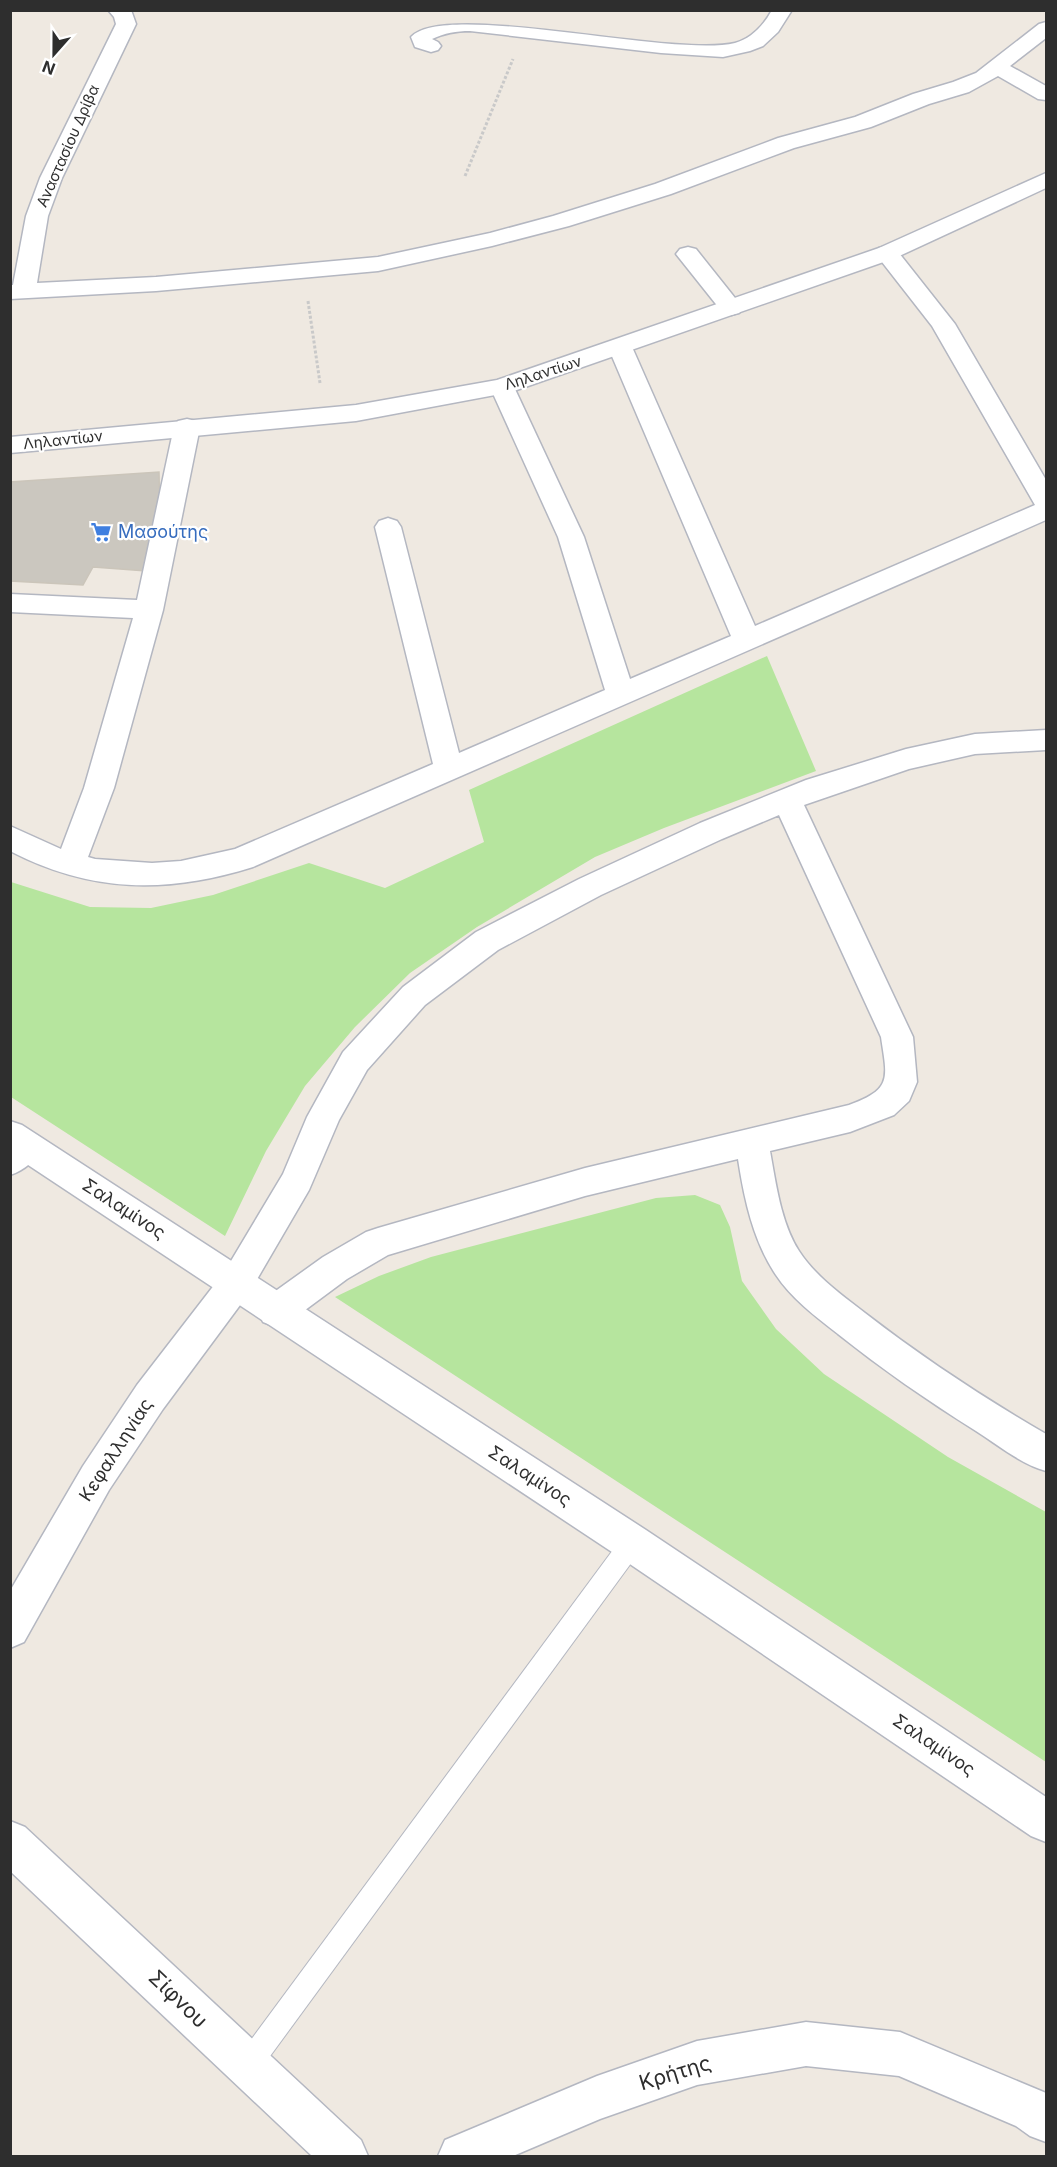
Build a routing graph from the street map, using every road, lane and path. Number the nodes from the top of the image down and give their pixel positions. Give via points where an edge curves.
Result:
1 (118, 10) edge
2 (782, 10) edge
3 (1047, 28) edge
4 (526, 31) junction
5 (431, 46) dead end
6 (995, 66) junction
7 (1047, 94) edge
8 (465, 176) dead end
9 (1047, 180) edge
10 (887, 253) junction
11 (688, 254) dead end
12 (303, 272) junction
13 (17, 291) edge
14 (731, 308) junction
15 (620, 347) junction
16 (502, 387) junction
17 (325, 416) junction
18 (187, 428) junction
19 (10, 445) edge
20 (1047, 502) edge
21 (1047, 510) edge
22 (388, 527) dead end
23 (10, 603) edge
24 (149, 610) junction
25 (747, 640) junction
26 (621, 694) junction
27 (1047, 740) edge
28 (449, 769) junction
29 (787, 800) junction
30 (10, 837) edge
31 (70, 865) junction
32 (752, 1142) junction
33 (16, 1147) edge
34 (237, 1282) junction
35 (276, 1311) junction
36 (1047, 1454) edge
37 (632, 1543) junction
38 (10, 1629) edge
39 (1047, 1821) edge
40 (10, 1842) edge
41 (248, 2066) junction
42 (1047, 2120) edge
43 (512, 2146) edge
44 (345, 2157) edge
45 (461, 2157) edge

1 - 13 street, Αναστασίου Δρίβα via 126,24 57,164 40,206
2 - 4 street via 761,38 729,50 600,42
3 - 6 street
4 - 5 street via 449,25 421,37 422,43
4 - 8 path
6 - 7 street
6 - 12 street via 983,77 961,87 863,122 786,143 663,189 561,221 378,264
9 - 10 street, Ληλαντίων
10 - 14 street, Ληλαντίων
10 - 20 street via 943,324
11 - 14 street
12 - 13 street
12 - 17 path
14 - 15 street, Ληλαντίων
15 - 16 street, Ληλαντίων
15 - 25 street
16 - 17 street, Ληλαντίων
16 - 26 street via 571,537
17 - 18 street, Ληλαντίων
18 - 19 street, Ληλαντίων
18 - 24 street
21 - 25 street
22 - 28 street
23 - 24 street
24 - 31 street via 99,788
25 - 26 street
26 - 28 street
27 - 29 street, Κεφαλληνίας via 975,744 906,759
28 - 31 street via 222,865 182,873 138,875
29 - 32 street via 897,1037 902,1070 899,1092 883,1108
29 - 34 street, Κεφαλληνίας via 579,892 487,941 414,996 355,1061 324,1117 297,1180
30 - 31 street via 45,857
32 - 35 street via 585,1182 378,1243 335,1268
32 - 36 street via 761,1196 784,1258 815,1294 889,1354
33 - 34 street, Σαλαμίνος
34 - 35 street, Σαλαμίνος
34 - 38 street, Κεφαλληνίας via 150,1397 96,1478
35 - 37 street, Σαλαμίνος
37 - 39 street, Σαλαμίνος
37 - 41 lane
40 - 41 street, Σίφνου
41 - 44 street, Σίφνου
42 - 43 street, Κρήτης via 900,2054 806,2044 697,2063 597,2098
43 - 45 street, Κρήτης

